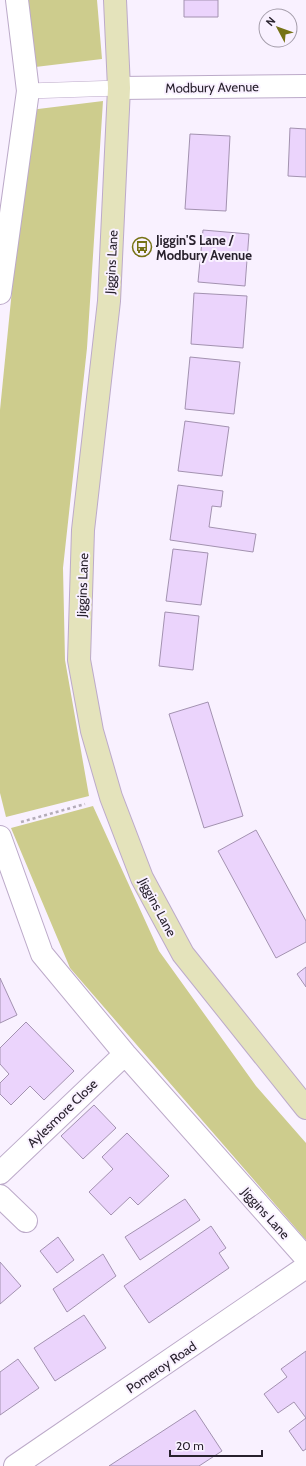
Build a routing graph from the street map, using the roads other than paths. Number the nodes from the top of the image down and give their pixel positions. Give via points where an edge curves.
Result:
1 (17, 0) edge
2 (115, 0) edge
3 (306, 86) edge
4 (119, 88) junction
5 (28, 91) junction
6 (0, 292) edge
7 (7, 830) edge
8 (125, 1054) junction
9 (306, 1108) edge
10 (0, 1173) edge
11 (0, 1196) edge
12 (26, 1221) dead end
13 (306, 1258) edge
14 (306, 1267) edge
15 (15, 1466) edge

1 - 5 street
2 - 4 street, Jiggins Lane
3 - 4 street, Modbury Avenue
4 - 5 lane
4 - 9 street, Jiggins Lane via 109,301 83,530 79,660 92,730 111,797 142,878 183,954
5 - 6 street
7 - 8 street, Jiggins Lane via 42,954
8 - 10 street, Aylesmore Close
8 - 13 street, Jiggins Lane
11 - 12 street
14 - 15 street, Pomeroy Road

